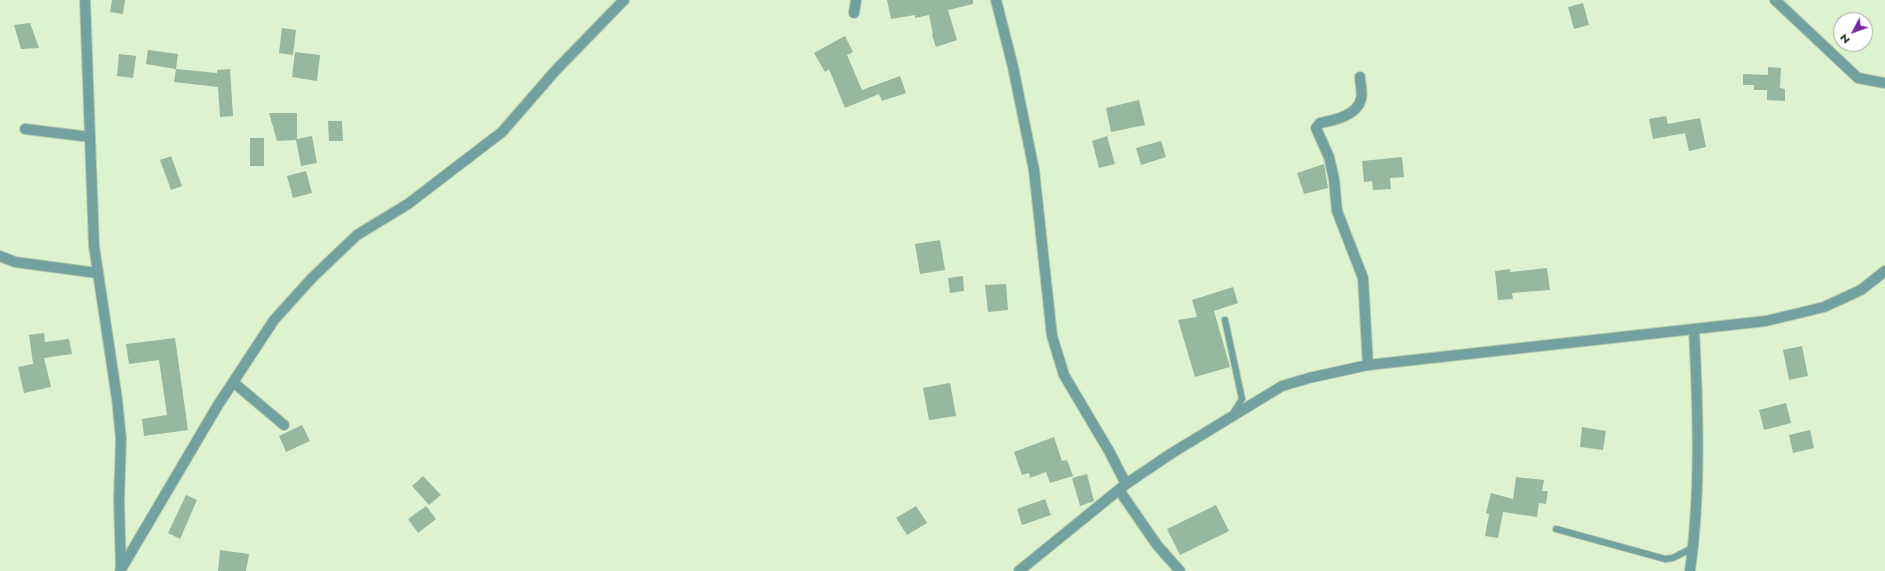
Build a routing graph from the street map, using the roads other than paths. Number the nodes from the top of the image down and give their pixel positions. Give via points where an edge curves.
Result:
1 (85, 0) edge
2 (624, 0) edge
3 (856, 0) edge
4 (996, 0) edge
5 (1775, 0) edge
6 (854, 13) dead end
7 (1360, 77) dead end
8 (1885, 83) edge
9 (25, 129) dead end
10 (90, 137) junction
11 (0, 256) edge
12 (1885, 271) edge
13 (97, 273) junction
14 (1225, 320) dead end
15 (1694, 329) junction
16 (1368, 364) junction
17 (233, 382) junction
18 (1229, 420) junction
19 (284, 425) dead end
20 (1122, 487) junction
21 (1556, 529) dead end
22 (1692, 548) junction
23 (120, 570) edge
24 (1019, 571) edge
25 (1180, 571) edge
26 (1690, 571) edge

1 - 10 street
2 - 17 street via 556,70 502,132 408,204 357,235 312,278 274,320
3 - 6 street
4 - 20 street via 1034,170 1052,336 1064,375 1109,451
5 - 8 street via 1858,78
7 - 16 street via 1362,95 1358,106 1344,118 1320,123 1316,128 1329,157 1337,212 1363,278
9 - 10 street
10 - 13 street
11 - 13 street via 15,262
12 - 15 street via 1860,290 1824,307 1766,321
13 - 23 street via 110,345 121,439
14 - 18 lane via 1242,399
15 - 16 street
15 - 22 street via 1697,444
16 - 18 street via 1282,386
17 - 19 street
17 - 23 street
18 - 20 street
20 - 24 street
20 - 25 street via 1157,545
21 - 22 lane via 1665,559 1673,558
22 - 26 street

